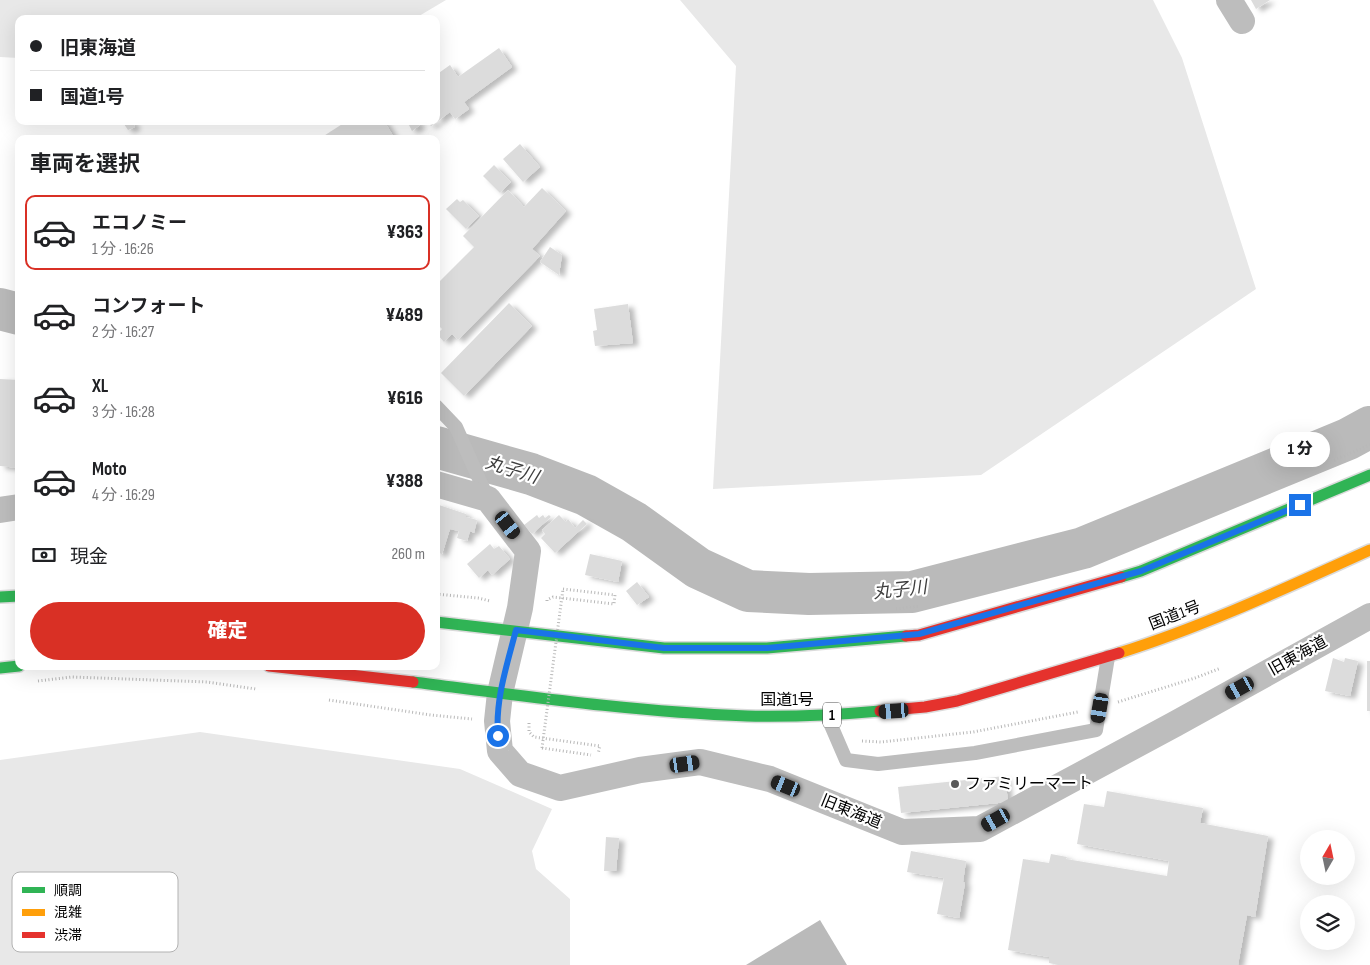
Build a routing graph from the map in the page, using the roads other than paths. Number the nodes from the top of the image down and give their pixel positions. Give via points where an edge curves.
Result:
1 (440, 410) edge
2 (1370, 476) edge
3 (440, 485) edge
4 (485, 492) junction
5 (15, 508) edge
6 (0, 510) edge
7 (1370, 550) edge
8 (15, 596) edge
9 (0, 597) edge
10 (1370, 616) edge
11 (518, 619) junction
12 (440, 622) edge
13 (1108, 657) junction
14 (15, 666) edge
15 (0, 668) edge
16 (303, 670) edge
17 (500, 693) junction
18 (827, 716) junction

1 - 4 lane via 456,427
2 - 11 highway via 1141,571 919,634 767,648 664,648
3 - 4 street
4 - 11 street, 旧東海道 via 528,551
5 - 6 street
7 - 13 highway, 国道1号 / 1 via 1178,633
8 - 9 highway
10 - 17 street, 旧東海道 via 980,829 902,832 770,779 700,762 640,770 560,788 520,774 500,751 497,722
11 - 12 highway
11 - 17 street, 旧東海道
13 - 18 highway, 国道1号 / 1 via 969,697 911,709
13 - 18 lane via 1096,730 975,753 878,764 846,760
14 - 15 highway
16 - 17 highway, 国道1号 / 1
17 - 18 highway, 国道1号 / 1 via 600,706 733,716

